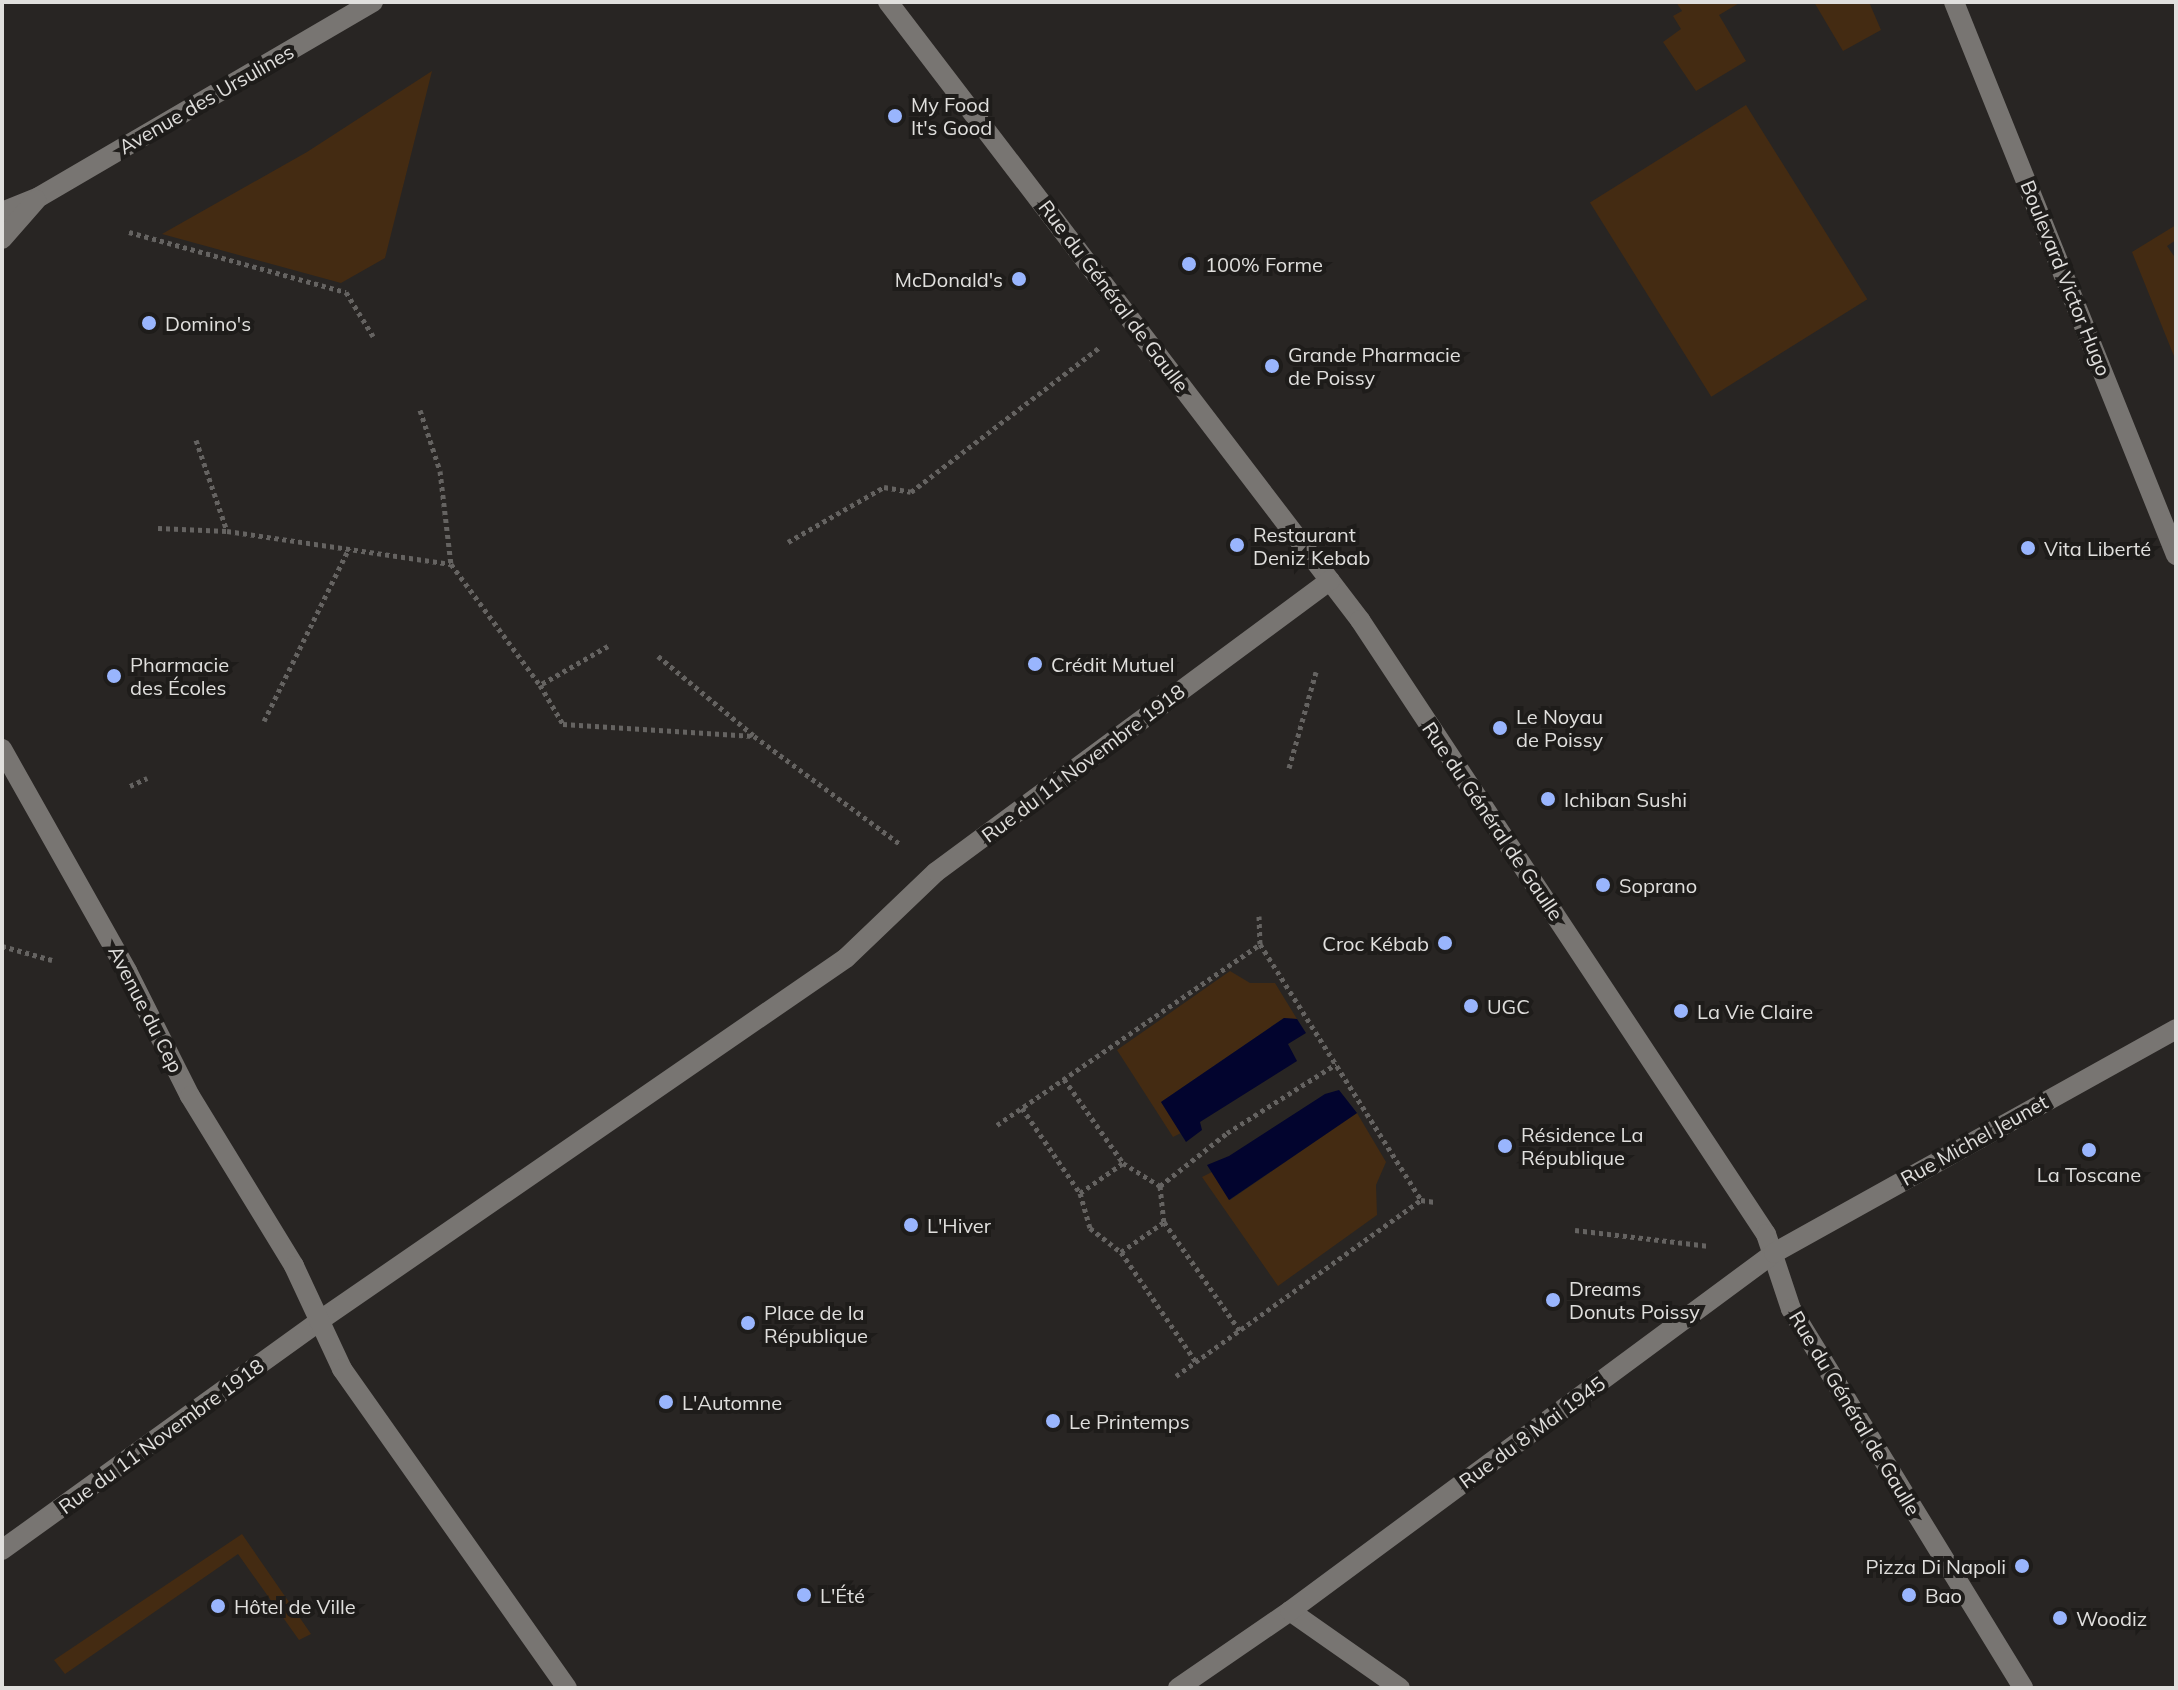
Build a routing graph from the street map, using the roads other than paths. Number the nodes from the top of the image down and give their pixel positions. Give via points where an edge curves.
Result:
1 (373, 2) edge
2 (888, 2) edge
3 (1954, 2) edge
4 (39, 197) junction
5 (2, 212) edge
6 (2, 239) edge
7 (2176, 555) edge
8 (1330, 580) junction
9 (2, 749) edge
10 (2176, 1029) edge
11 (1774, 1253) junction
12 (319, 1321) junction
13 (2, 1550) edge
14 (1290, 1611) junction
15 (567, 1688) edge
16 (1178, 1688) edge
17 (1400, 1688) edge
18 (2023, 1688) edge

1 - 4 street, Avenue des Ursulines
2 - 8 street, Rue du Général de Gaulle
3 - 7 street, Boulevard Victor Hugo
4 - 5 street, Avenue des Ursulines
4 - 6 street, Avenue des Ursulines
8 - 11 street, Rue du Général de Gaulle
8 - 12 street, Rue du 11 Novembre 1918 via 936,872 846,958
9 - 12 street, Avenue du Cep via 127,971 190,1096 294,1266
10 - 11 street, Rue Michel Jeunet
11 - 14 street, Rue du 8 Mai 1945
11 - 18 street, Rue du Général de Gaulle via 1791,1309
12 - 13 street, Rue du 11 Novembre 1918
12 - 15 street via 342,1369
14 - 16 street
14 - 17 street

